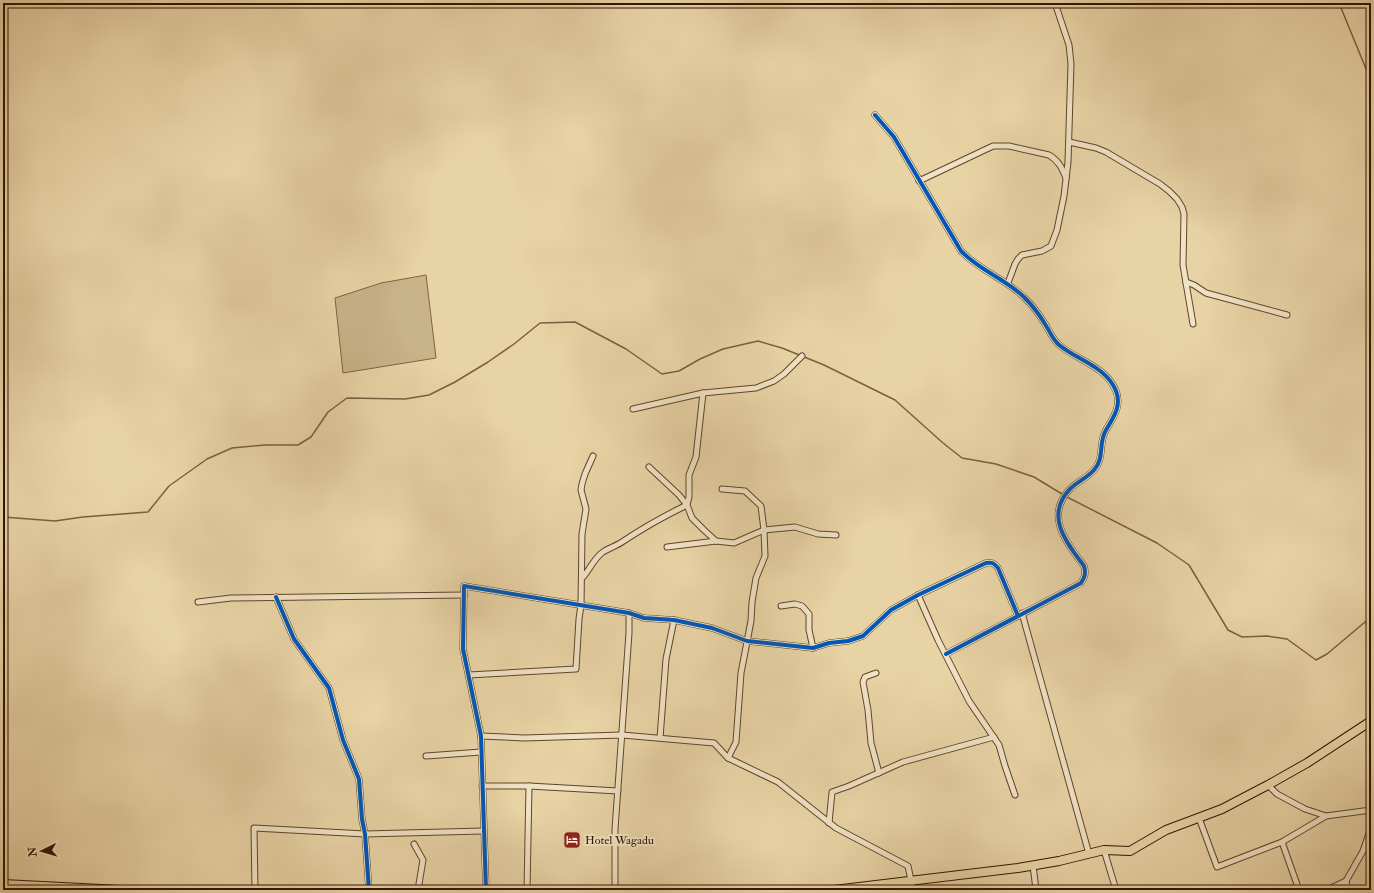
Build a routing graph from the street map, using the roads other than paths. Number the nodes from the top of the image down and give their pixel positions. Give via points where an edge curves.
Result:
1 (1055, 3) edge
2 (875, 115) dead end
3 (1069, 142) junction
4 (1067, 179) junction
5 (919, 181) junction
6 (1186, 282) junction
7 (1008, 284) junction
8 (1287, 315) dead end
9 (1193, 324) dead end
10 (802, 356) dead end
11 (703, 393) junction
12 (633, 409) dead end
13 (593, 456) dead end
14 (649, 467) dead end
15 (722, 489) dead end
16 (686, 505) junction
17 (764, 530) junction
18 (836, 535) dead end
19 (716, 541) junction
20 (667, 547) dead end
21 (582, 578) junction
22 (464, 595) junction
23 (918, 595) junction
24 (276, 597) junction
25 (198, 602) dead end
26 (581, 605) junction
27 (781, 606) dead end
28 (629, 613) junction
29 (1020, 614) junction
30 (674, 620) junction
31 (747, 641) junction
32 (813, 648) junction
33 (946, 654) junction
34 (876, 673) dead end
35 (469, 675) junction
36 (1371, 721) edge
37 (622, 734) junction
38 (481, 736) junction
39 (994, 737) junction
40 (660, 738) junction
41 (481, 752) junction
42 (426, 756) dead end
43 (728, 758) junction
44 (879, 773) junction
45 (1268, 785) junction
46 (482, 786) junction
47 (530, 786) junction
48 (618, 791) junction
49 (1015, 796) dead end
50 (1371, 810) edge
51 (1326, 816) junction
52 (1199, 818) junction
53 (829, 823) junction
54 (1371, 828) edge
55 (483, 831) junction
56 (365, 834) junction
57 (1282, 842) junction
58 (414, 844) dead end
59 (1104, 850) junction
60 (1089, 854) junction
61 (1033, 865) junction
62 (1346, 881) junction
63 (3, 884) edge
64 (912, 886) edge
65 (121, 890) edge
66 (255, 890) edge
67 (369, 890) edge
68 (418, 890) edge
69 (486, 890) edge
70 (527, 890) edge
71 (615, 890) edge
72 (834, 890) edge
73 (1036, 890) edge
74 (1116, 890) edge
75 (1299, 890) edge
76 (1327, 890) edge
77 (1348, 890) edge

1 - 3 street via 1069,45 1071,64
2 - 5 street via 894,137
3 - 4 street
3 - 6 street via 1116,156 1165,187 1177,199 1184,214 1183,265
4 - 5 street via 1060,164 1048,155 1001,145 986,148
4 - 7 street via 1061,213 1050,246 1042,251 1022,255
5 - 7 street via 961,250 975,263
6 - 8 street via 1206,294
6 - 9 street
7 - 29 street via 1039,314 1056,343 1105,376 1113,385 1118,399 1116,414 1102,439 1099,463 1062,499 1058,510 1061,532 1084,566 1084,578 1081,583
10 - 11 street via 774,381 756,388
11 - 12 street
11 - 16 street via 696,457 689,475 689,497
13 - 21 street via 581,490 586,509 582,534
14 - 16 street
15 - 17 street via 745,491 761,506
16 - 19 street via 692,518
16 - 21 street via 603,552
17 - 18 street via 795,527 818,534
17 - 19 street via 734,543
17 - 31 street via 765,556 756,578
19 - 20 street
21 - 26 street
22 - 24 street
22 - 26 street via 464,586
22 - 35 street via 463,649
23 - 29 street via 991,562 998,568
23 - 32 street via 891,610 863,636
23 - 33 street
24 - 25 street
24 - 56 street via 294,639 329,688 343,740 359,779
26 - 28 street
26 - 35 street via 576,669
27 - 32 street via 802,606 809,614
28 - 30 street via 644,618
28 - 37 street
29 - 33 street
29 - 60 street
30 - 31 street via 712,628
30 - 40 street via 666,666
31 - 32 street
31 - 43 street via 741,673 736,742
33 - 39 street via 969,701
34 - 44 street via 865,677 862,682 871,744
35 - 38 street
36 - 45 main road
37 - 38 street via 524,738
37 - 40 street
37 - 48 street
38 - 41 street
39 - 44 street via 903,762
39 - 49 street via 1000,745
40 - 43 street via 714,742
41 - 42 street
41 - 46 street
43 - 53 street via 778,782
44 - 53 street via 832,792
45 - 51 street via 1277,794 1305,809
45 - 52 main road
46 - 47 street
46 - 55 street
47 - 48 street
47 - 70 street
48 - 71 street
50 - 51 street
51 - 57 street
52 - 57 street via 1217,867
52 - 59 main road via 1166,830 1130,851
53 - 64 street via 908,866
54 - 62 street via 1363,851
55 - 56 street
55 - 69 street
56 - 66 street via 254,828
56 - 67 street
57 - 75 street
58 - 68 street via 423,860
59 - 60 main road
59 - 74 street
60 - 61 main road via 1059,862
61 - 64 main road
61 - 73 street
62 - 76 street
62 - 77 street
63 - 65 main road
64 - 72 main road

